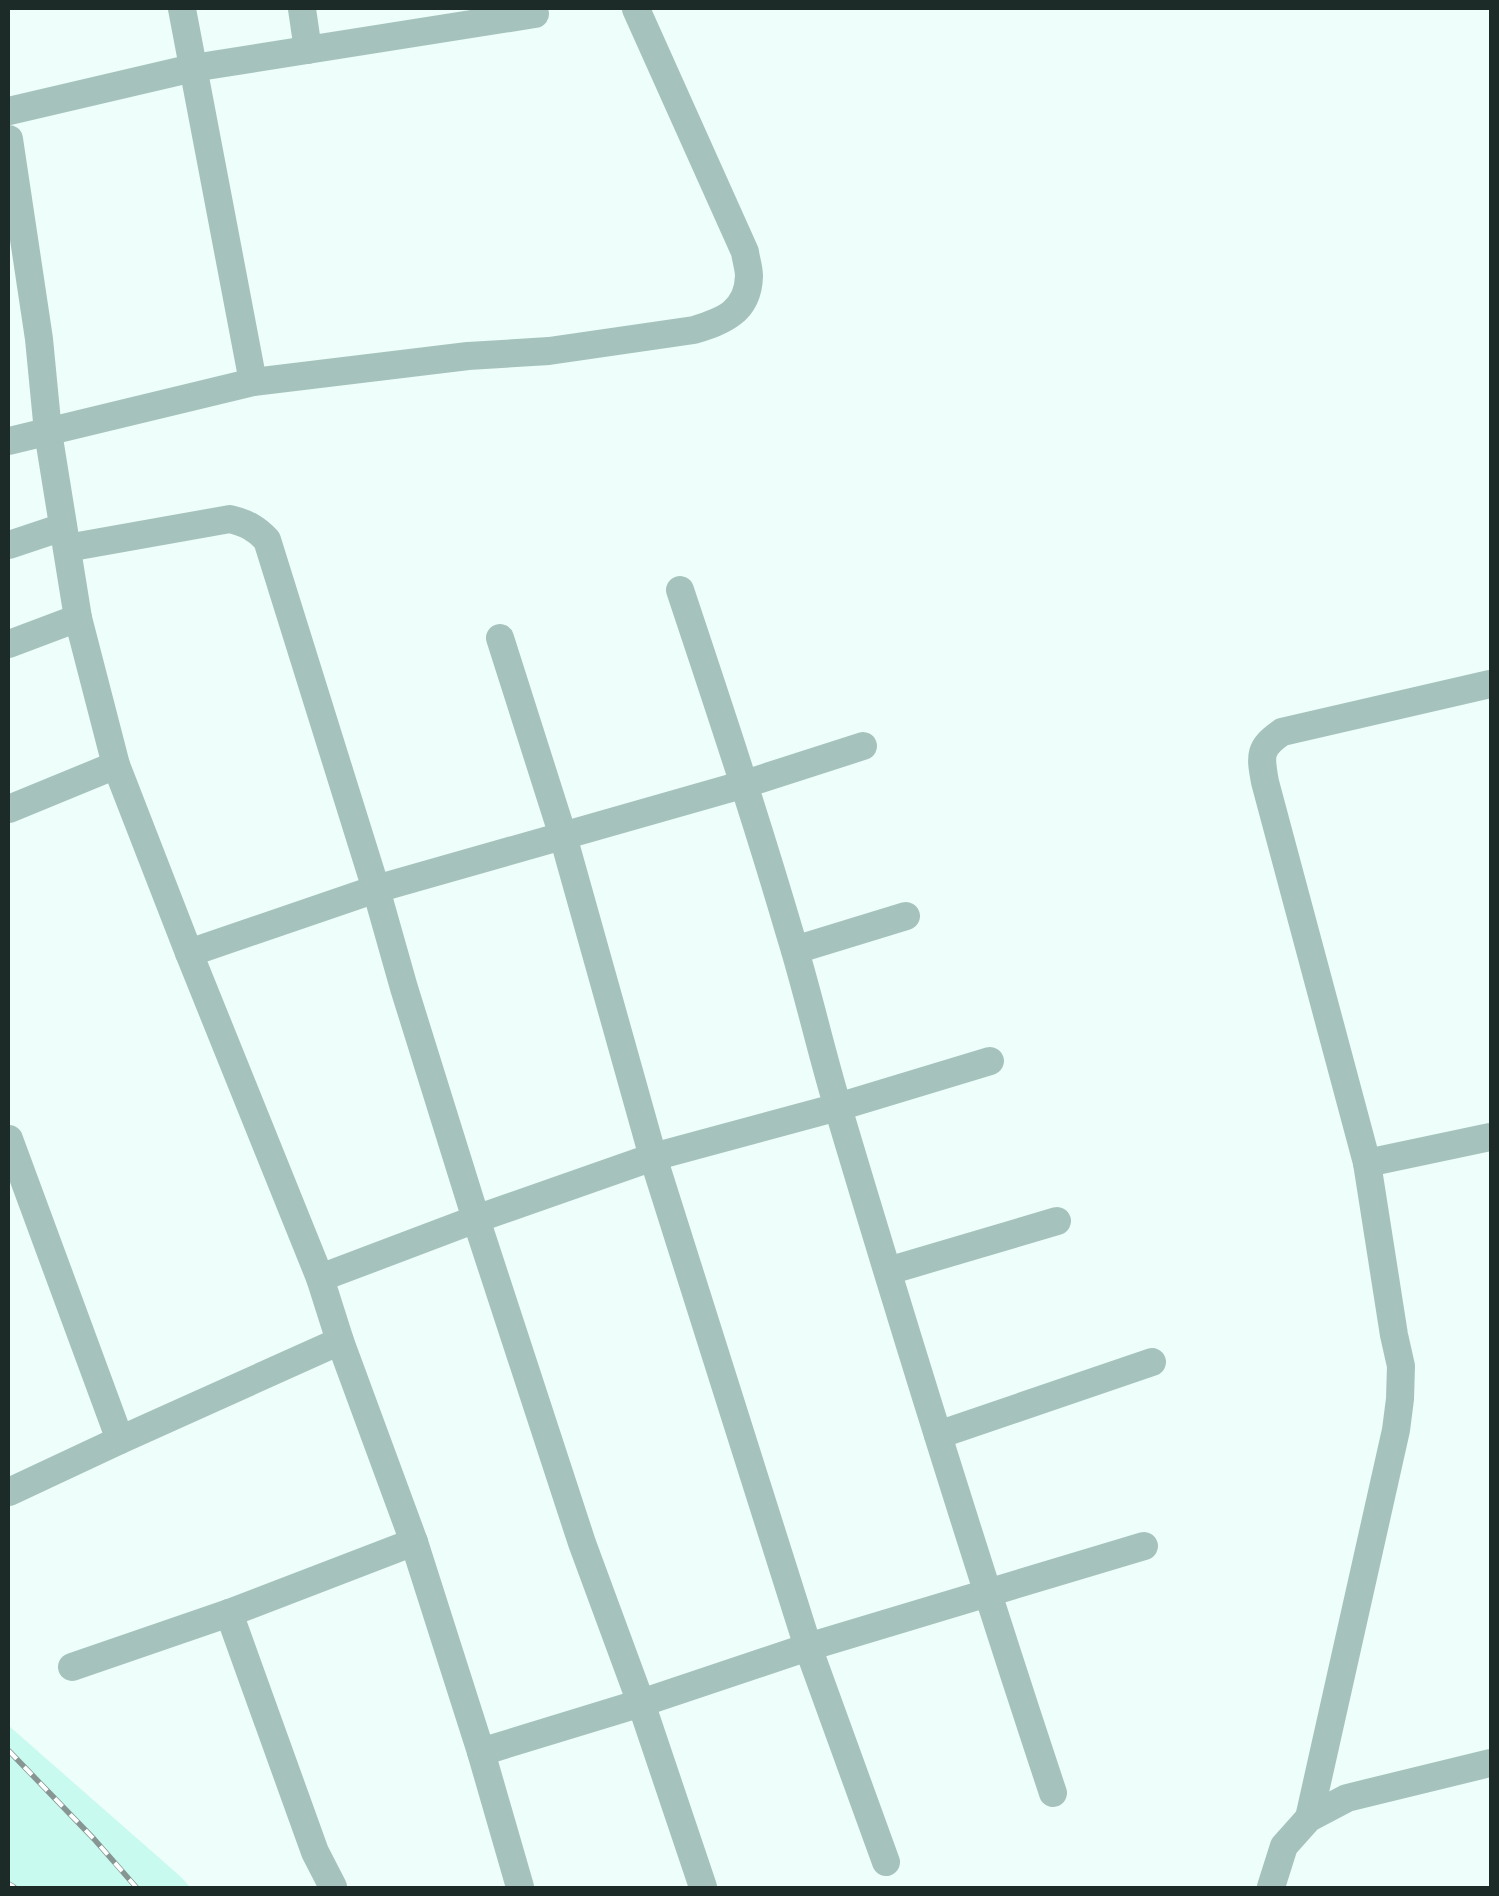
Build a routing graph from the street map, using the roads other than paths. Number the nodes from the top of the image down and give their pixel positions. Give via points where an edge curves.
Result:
1 (182, 9) edge
2 (302, 9) edge
3 (636, 9) edge
4 (535, 14) dead end
5 (308, 50) junction
6 (193, 68) junction
7 (9, 110) edge
8 (9, 139) edge
9 (253, 382) junction
10 (48, 432) junction
11 (9, 440) edge
12 (65, 538) junction
13 (9, 545) edge
14 (680, 590) dead end
15 (78, 618) junction
16 (500, 638) dead end
17 (9, 644) edge
18 (1490, 684) edge
19 (863, 746) dead end
20 (116, 766) junction
21 (745, 784) junction
22 (9, 809) edge
23 (563, 836) junction
24 (376, 889) junction
25 (906, 916) dead end
26 (794, 950) junction
27 (189, 953) junction
28 (990, 1061) dead end
29 (838, 1107) junction
30 (1490, 1137) edge
31 (9, 1139) edge
32 (653, 1156) junction
33 (1367, 1163) junction
34 (476, 1219) junction
35 (1057, 1221) dead end
36 (888, 1271) junction
37 (320, 1278) junction
38 (340, 1341) junction
39 (1152, 1362) dead end
40 (938, 1435) junction
41 (120, 1440) junction
42 (9, 1492) edge
43 (414, 1542) junction
44 (1144, 1546) dead end
45 (987, 1594) junction
46 (229, 1613) junction
47 (808, 1647) junction
48 (72, 1667) dead end
49 (641, 1703) junction
50 (481, 1752) junction
51 (1490, 1763) edge
52 (1053, 1793) dead end
53 (1309, 1818) junction
54 (886, 1862) dead end
55 (333, 1887) edge
56 (520, 1887) edge
57 (703, 1887) edge
58 (1271, 1887) edge

1 - 6 street
2 - 5 street
3 - 9 street via 745,252 749,276 740,306 731,316 694,330 549,351 468,356
4 - 5 street
5 - 6 street
6 - 7 street
6 - 9 street
8 - 10 street via 39,340
9 - 10 street
10 - 11 street
10 - 12 street
12 - 13 street
12 - 15 street
12 - 24 street via 230,519 258,529 267,540
14 - 21 street
15 - 17 street
15 - 20 street
16 - 23 street
18 - 33 street via 1282,732 1262,751 1264,782
19 - 21 street
20 - 22 street
20 - 27 street
21 - 23 street
21 - 26 street
23 - 24 street
23 - 32 street
24 - 27 street
24 - 34 street
25 - 26 street
26 - 29 street
27 - 37 street
28 - 29 street
29 - 32 street
29 - 36 street
30 - 33 street
31 - 41 street
32 - 34 street
32 - 47 street
33 - 53 street via 1401,1366 1400,1399 1396,1430
34 - 37 street
34 - 49 street via 582,1543
35 - 36 street
36 - 40 street
37 - 38 street
38 - 41 street
38 - 43 street
39 - 40 street
40 - 45 street
41 - 42 street
43 - 46 street
43 - 50 street
44 - 45 street
45 - 47 street
45 - 52 street
46 - 48 street
46 - 55 street via 315,1852
47 - 49 street
47 - 54 street
49 - 50 street
49 - 57 street
50 - 56 street
51 - 53 street via 1347,1798
53 - 58 street via 1284,1846

